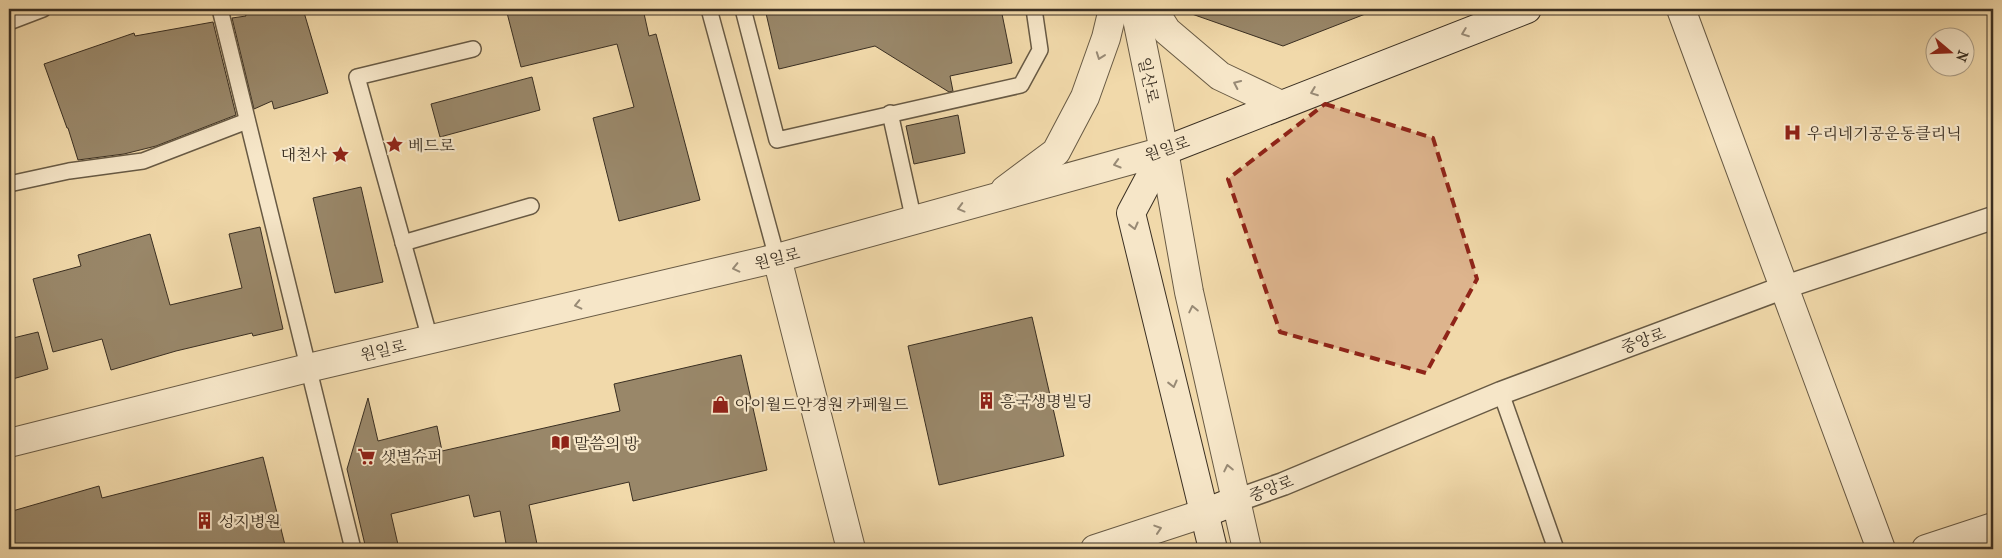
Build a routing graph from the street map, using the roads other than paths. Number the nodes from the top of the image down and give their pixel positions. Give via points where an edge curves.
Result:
1 (43, 9) edge
2 (220, 9) edge
3 (709, 9) edge
4 (743, 9) edge
5 (1034, 9) edge
6 (1113, 9) edge
7 (1134, 9) edge
8 (1153, 9) edge
9 (1527, 9) edge
10 (1681, 9) edge
11 (9, 22) edge
12 (473, 49) dead end
13 (1282, 105) junction
14 (890, 113) junction
15 (247, 121) junction
16 (1164, 151) junction
17 (9, 184) edge
18 (990, 200) junction
19 (531, 206) dead end
20 (1993, 218) edge
21 (914, 221) junction
22 (403, 242) junction
23 (777, 258) junction
24 (1785, 287) junction
25 (430, 339) junction
26 (308, 368) junction
27 (1501, 393) junction
28 (9, 443) edge
29 (1235, 501) junction
30 (1205, 513) junction
31 (1993, 527) edge
32 (353, 549) edge
33 (851, 549) edge
34 (1095, 549) edge
35 (1213, 549) edge
36 (1247, 549) edge
37 (1556, 549) edge
38 (1881, 549) edge
39 (1926, 549) edge

1 - 11 lane
2 - 15 lane
3 - 23 lane
4 - 14 lane via 777,140
5 - 14 lane via 1040,50 1021,84
6 -> 18 street via 1085,98 1056,152
7 - 16 street, 일산로
13 -> 8 street via 1220,76 1167,31
9 -> 13 street, 원일로
10 - 24 street
12 - 22 lane via 357,77
13 - 16 street, 원일로
14 - 21 lane
15 - 17 lane via 143,161 69,171
15 - 26 lane
16 -> 18 street, 원일로
29 -> 16 street, 일산로 via 1189,292
16 -> 30 street via 1131,213
18 -> 21 street, 원일로
19 - 22 lane
20 - 24 street, 중앙로
21 - 23 street, 원일로
22 - 25 lane
23 -> 25 street, 원일로
23 - 33 street
24 - 27 street, 중앙로
24 - 38 street
25 - 26 street, 원일로
26 - 28 street, 원일로
26 - 32 lane
27 - 29 street, 중앙로
27 - 37 lane
29 - 30 street
29 - 36 street, 일산로
34 -> 30 street
30 - 35 street
31 - 39 street

